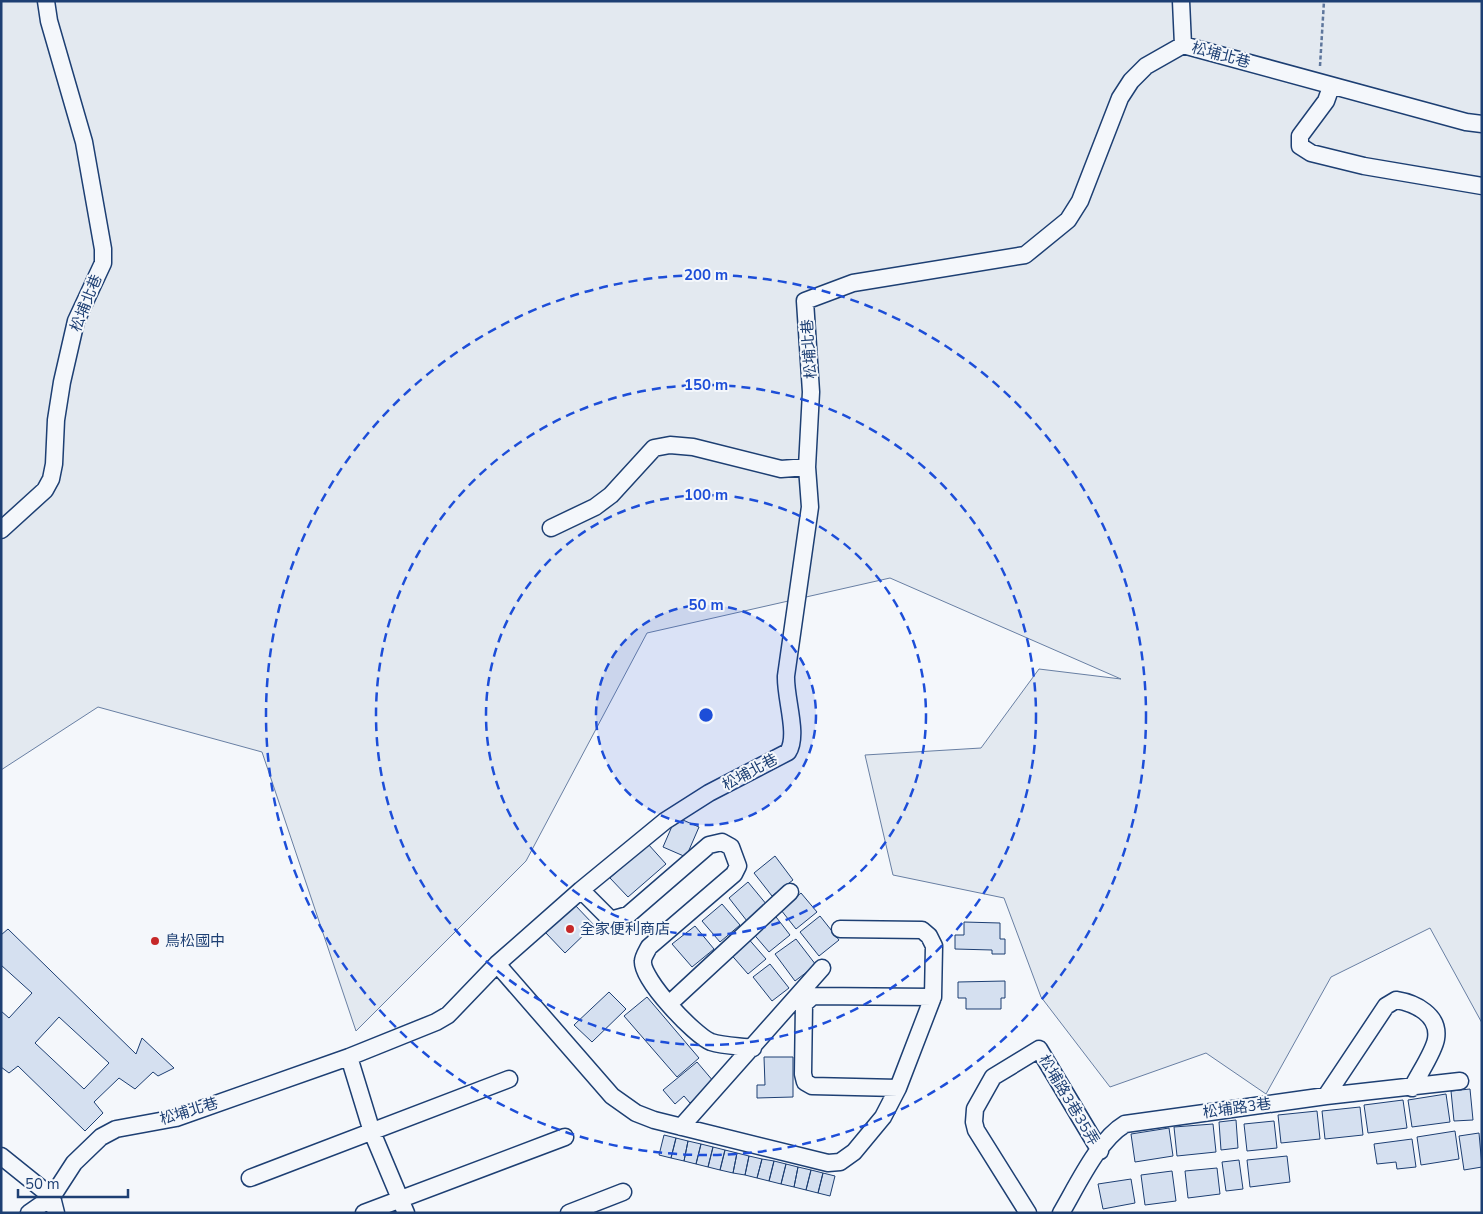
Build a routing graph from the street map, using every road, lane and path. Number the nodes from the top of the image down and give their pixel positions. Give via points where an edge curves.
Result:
1 (46, 1) edge
2 (1181, 1) edge
3 (1324, 1) edge
4 (1183, 45) junction
5 (1325, 85) junction
6 (1482, 124) edge
7 (1482, 186) edge
8 (807, 468) junction
9 (551, 528) dead end
10 (1, 530) edge
11 (581, 890) junction
12 (790, 892) dead end
13 (840, 929) dead end
14 (497, 964) junction
15 (822, 968) dead end
16 (933, 997) junction
17 (669, 1004) junction
18 (753, 1048) junction
19 (349, 1057) junction
20 (509, 1079) dead end
21 (1460, 1081) dead end
22 (898, 1088) junction
23 (1412, 1088) junction
24 (1326, 1096) junction
25 (681, 1127) junction
26 (372, 1132) junction
27 (565, 1137) dead end
28 (1100, 1150) junction
29 (1, 1156) edge
30 (250, 1178) dead end
31 (623, 1192) dead end
32 (403, 1206) edge
33 (55, 1208) edge
34 (28, 1213) edge
35 (364, 1213) edge
36 (569, 1213) edge
37 (1028, 1213) edge
38 (1061, 1213) edge

1 - 10 street, 松埔北巷 via 84,142 103,263 76,322 56,420 51,479 44,490
2 - 4 street
3 - 5 path
4 - 5 street, 松埔北巷
4 - 8 street, 松埔北巷 via 1146,66 1131,81 1120,98 1080,201 1068,220 1025,255 853,283 805,302 811,392
5 - 6 street, 松埔北巷
5 - 7 street via 1326,101 1300,136 1300,146 1311,153 1364,166
8 - 9 street via 781,469 693,447 670,445 654,448 606,499
8 - 11 street, 松埔北巷 via 810,507 786,676 793,745 788,752 665,821
11 - 14 street, 松埔北巷
11 - 17 street via 608,917 621,918 708,845 722,842 731,847 738,866 734,874 649,947 643,961 651,980
12 - 17 street
13 - 16 street via 922,930 934,946
14 - 19 street, 松埔北巷 via 448,1015
14 - 25 street via 612,1096 636,1112
15 - 18 street
16 - 22 street
16 - 22 street via 813,996 804,1004 805,1082 812,1086
17 - 18 street via 710,1042
18 - 25 street
19 - 26 street
19 - 33 street, 松埔北巷 via 176,1118 116,1129 101,1137 74,1163
20 - 26 street
21 - 23 street, 松埔路3巷
22 - 25 street via 883,1117 854,1152 840,1162 828,1163
23 - 24 street, 松埔路3巷
23 - 24 street via 1436,1040 1436,1029 1424,1009 1411,1002 1396,1000 1386,1006
24 - 28 street, 松埔路3巷 via 1125,1124 1116,1129
26 - 30 street
26 - 32 street
27 - 32 street
28 - 37 street, 松埔路3巷35弄 via 1038,1049 993,1078 975,1109 976,1130
28 - 38 street, 松埔路3巷
29 - 33 street
31 - 36 street
32 - 35 street
33 - 34 street, 松埔北巷

